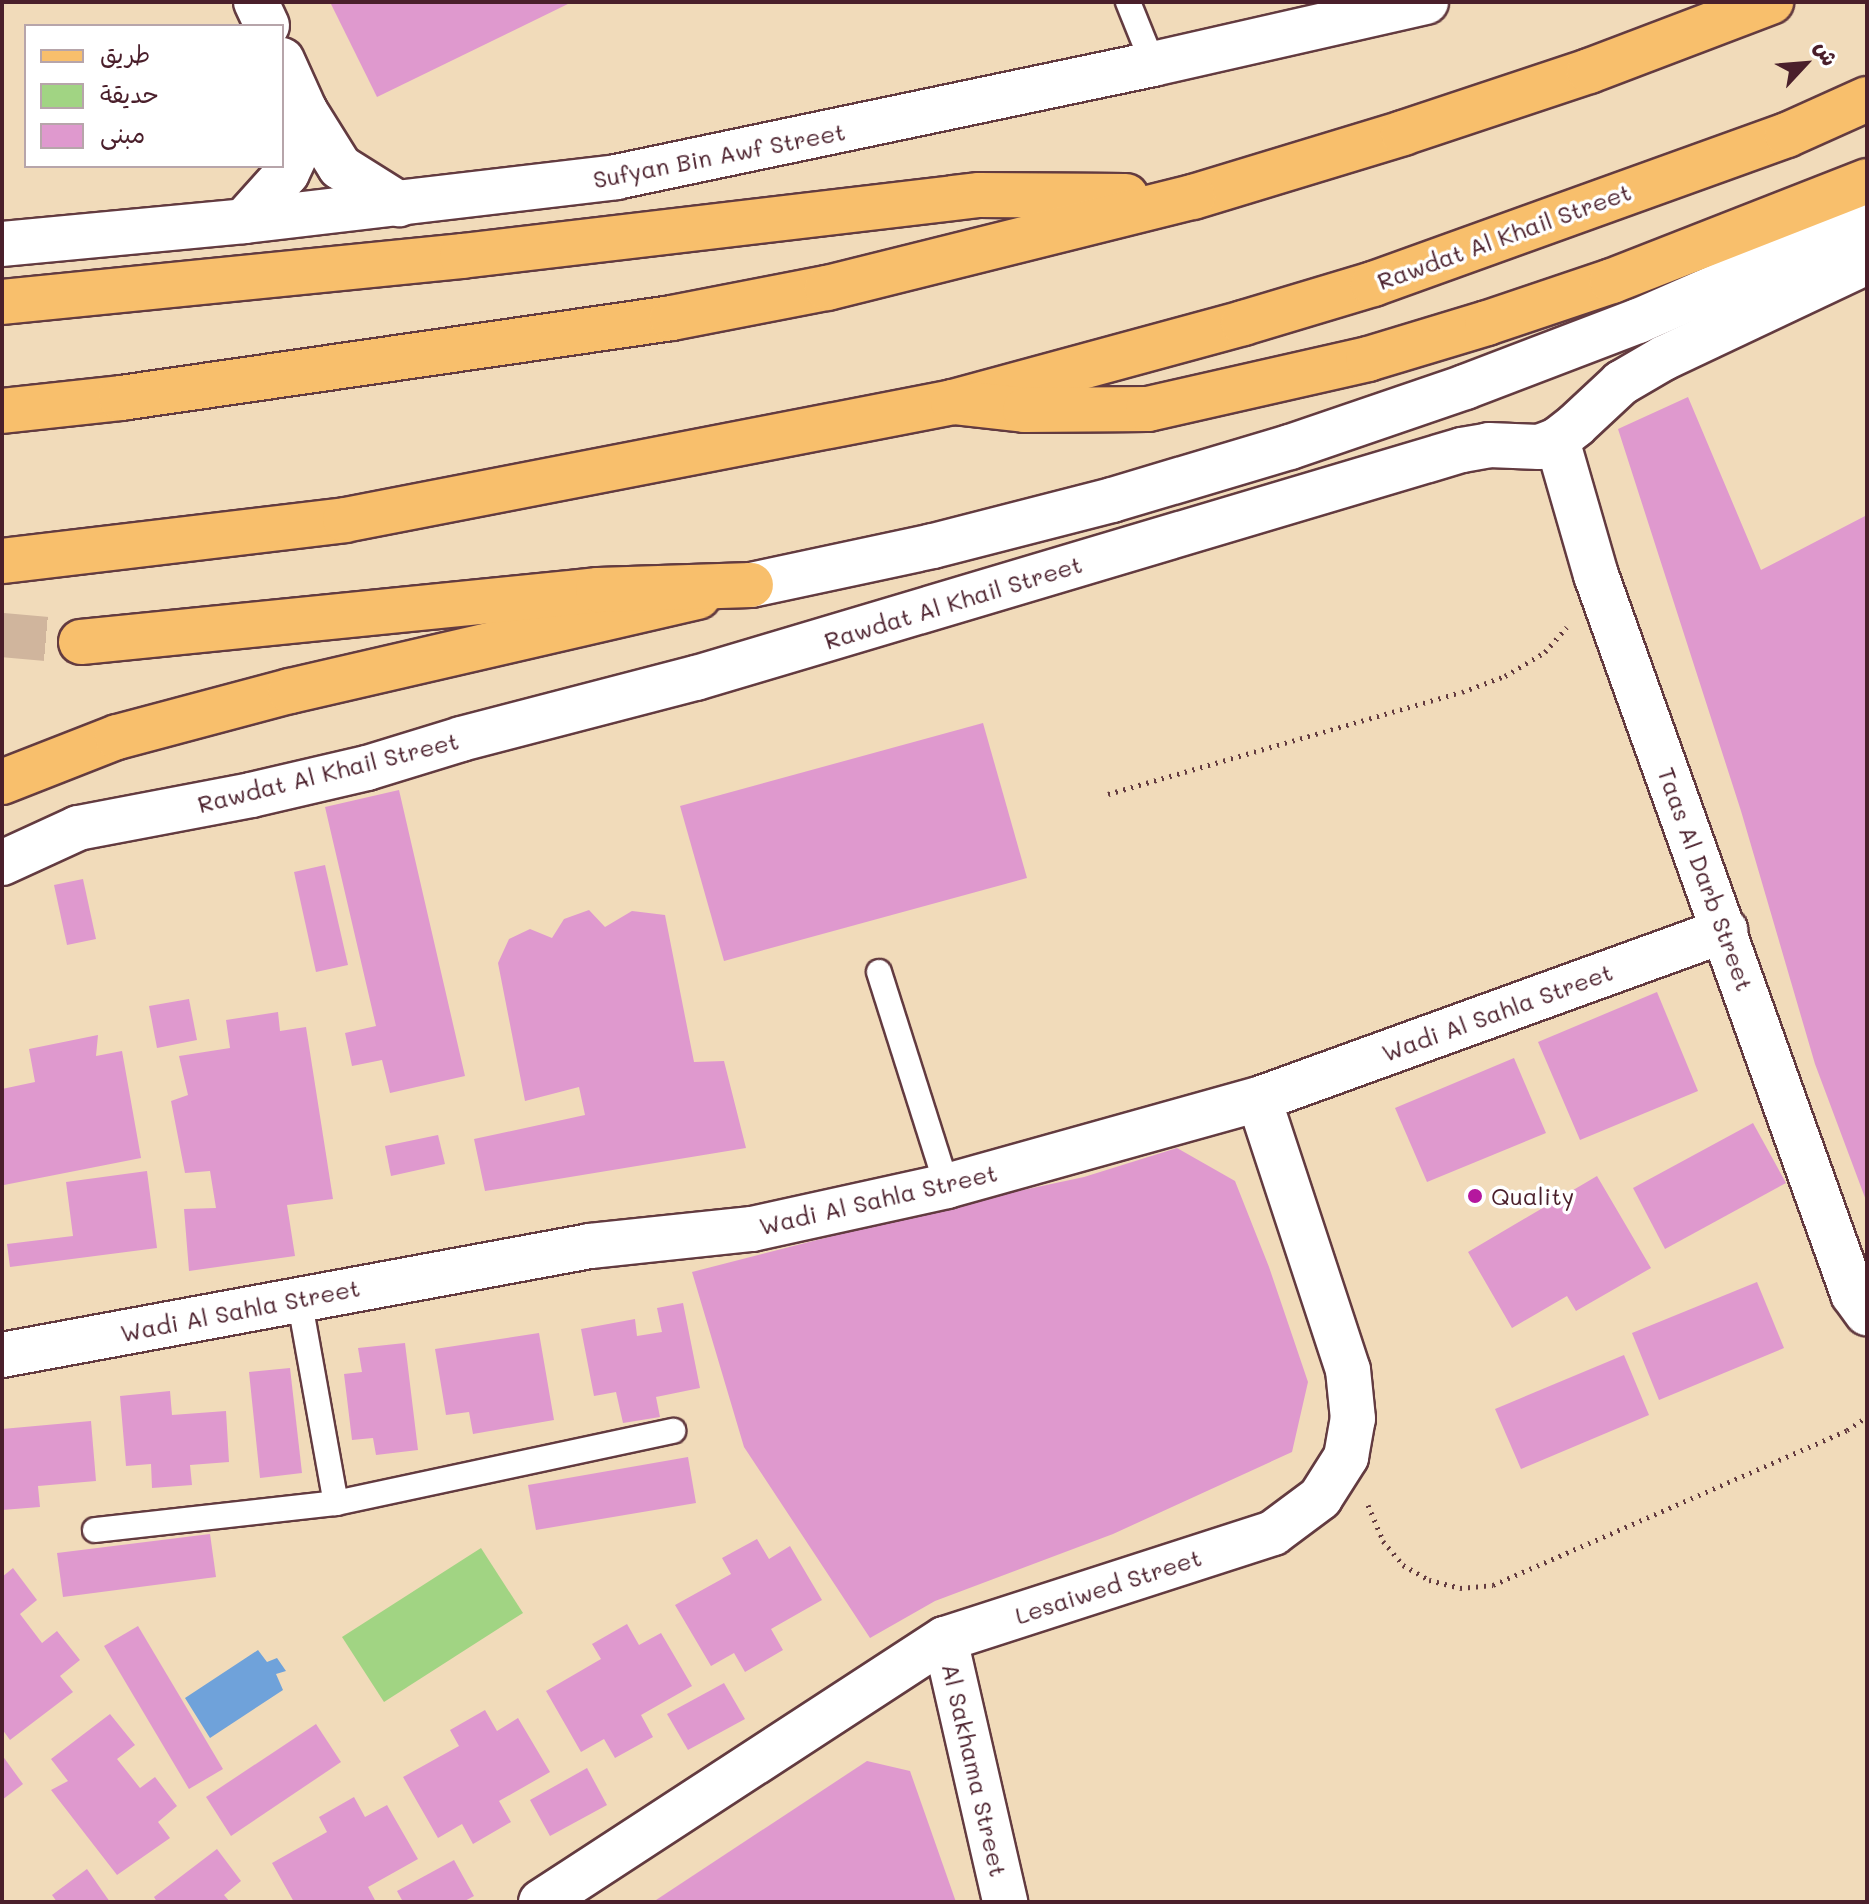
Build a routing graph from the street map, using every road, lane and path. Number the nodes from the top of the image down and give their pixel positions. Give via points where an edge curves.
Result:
1 (256, 2) edge
2 (1128, 2) edge
3 (1426, 2) edge
4 (1771, 2) edge
5 (266, 24) edge
6 (284, 64) edge
7 (1153, 64) junction
8 (1867, 99) edge
9 (305, 111) junction
10 (1867, 181) edge
11 (1193, 197) junction
12 (399, 204) junction
13 (244, 221) junction
14 (1867, 221) edge
15 (2, 244) edge
16 (1867, 262) edge
17 (2, 302) edge
18 (953, 402) junction
19 (2, 411) edge
20 (1557, 440) junction
21 (2, 561) edge
22 (1596, 575) junction
23 (751, 585) junction
24 (81, 642) tunnel mouth
25 (2, 782) edge
26 (1108, 794) dead end
27 (2, 863) edge
28 (1725, 930) junction
29 (879, 972) dead end
30 (1259, 1099) junction
31 (947, 1186) junction
32 (299, 1298) junction
33 (1867, 1313) edge
34 (2, 1355) edge
35 (1867, 1417) edge
36 (673, 1431) dead end
37 (1346, 1457) junction
38 (336, 1503) junction
39 (95, 1530) dead end
40 (945, 1639) junction
41 (541, 1902) edge
42 (1005, 1902) edge

1 - 5 street
2 - 7 lane
3 - 7 street, Sufyan Bin Awf Street
4 - 11 main road via 1575,76
6 - 9 street
7 - 12 street, Sufyan Bin Awf Street via 616,177
8 - 18 main road, Rawdat Al Khail Street via 1787,135 1373,284
9 - 12 street via 340,167
9 - 13 street via 287,173
10 - 18 main road via 1598,286 1368,359 1148,409 1025,410
11 - 17 main road via 979,195 462,256
11 - 19 main road via 827,288 672,318
12 - 13 street, Sufyan Bin Awf Street
13 - 15 street, Sufyan Bin Awf Street
14 - 23 street via 1638,321 1290,447 948,542
16 - 20 street via 1664,358 1621,383
18 - 21 main road, Rawdat Al Khail Street via 345,520
20 - 22 street, Taas Al Darb Street
20 - 27 street, Rawdat Al Khail Street via 1539,447 1462,450 696,678 367,768 78,828
22 - 26 path via 1576,617 1545,652 1505,676
22 - 28 street, Taas Al Darb Street
23 - 24 main road via 598,590
23 - 25 main road via 290,691 117,737
28 - 30 street, Wadi Al Sahla Street
28 - 33 street, Taas Al Darb Street via 1853,1294
29 - 31 lane
30 - 31 street, Wadi Al Sahla Street
30 - 37 street, Lesaiwed Street via 1348,1370 1353,1419
31 - 32 street, Wadi Al Sahla Street via 752,1229 590,1246
32 - 34 street, Wadi Al Sahla Street
32 - 38 lane
35 - 37 path via 1493,1585 1460,1588 1429,1580 1403,1565 1383,1541
36 - 38 lane
37 - 40 street, Lesaiwed Street via 1320,1498 1273,1533
38 - 39 lane
40 - 41 street, Lesaiwed Street
40 - 42 street, Al Sakhama Street

